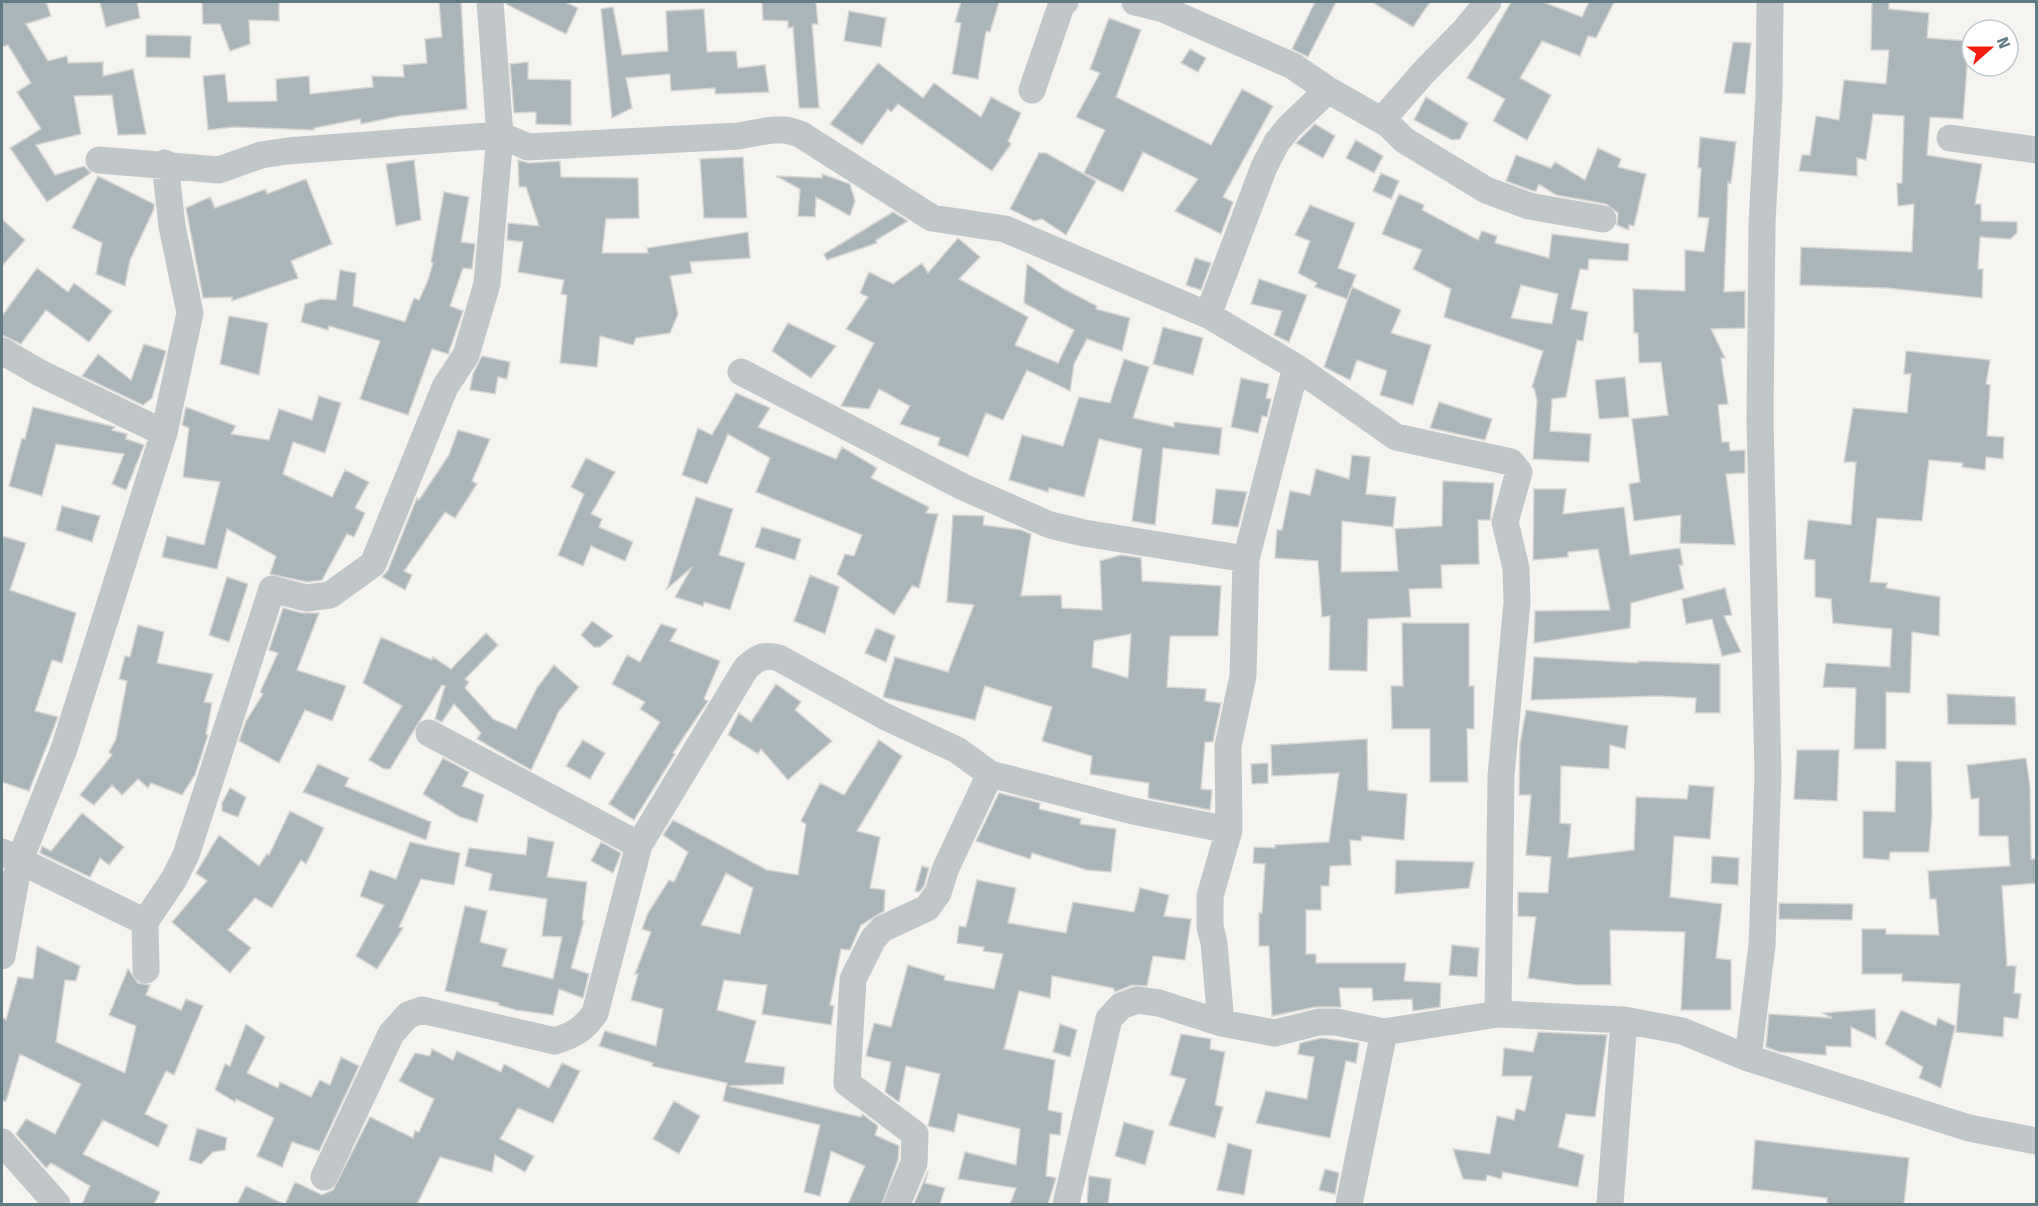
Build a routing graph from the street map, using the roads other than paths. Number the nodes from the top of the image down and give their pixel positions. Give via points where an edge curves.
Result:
1 (490, 2) edge
2 (1065, 2) edge
3 (1135, 2) edge
4 (1488, 2) edge
5 (1770, 2) edge
6 (1032, 90) dead end
7 (1328, 90) junction
8 (1382, 120) junction
9 (500, 135) junction
10 (1950, 138) dead end
11 (2037, 150) edge
12 (99, 160) dead end
13 (165, 164) junction
14 (1603, 219) dead end
15 (1208, 315) junction
16 (2, 351) edge
17 (1296, 367) junction
18 (741, 372) dead end
19 (164, 433) junction
20 (1246, 559) junction
21 (429, 733) dead end
22 (990, 774) junction
23 (1229, 830) junction
24 (639, 845) junction
25 (10, 857) edge
26 (145, 922) junction
27 (2, 956) edge
28 (146, 970) dead end
29 (1498, 1014) junction
30 (1624, 1020) junction
31 (1221, 1023) junction
32 (1383, 1032) junction
33 (1748, 1058) junction
34 (2037, 1141) edge
35 (2, 1142) edge
36 (324, 1177) dead end
37 (57, 1204) edge
38 (897, 1204) edge
39 (1066, 1204) edge
40 (1349, 1204) edge
41 (1610, 1204) edge

1 - 9 street
2 - 6 street via 1060,6
3 - 7 street via 1163,9 1277,57
4 - 8 street
5 - 33 street via 1760,419 1768,774 1762,945
7 - 8 street
7 - 15 street via 1277,142
8 - 14 street via 1404,140 1486,190 1529,207
9 - 13 street via 261,154 219,170
9 - 15 street via 528,147 786,130 800,134 932,218 1005,229
9 - 26 street via 488,284 466,355 445,387 373,564 330,594 306,598 272,589 186,855
10 - 11 street
12 - 13 street
13 - 19 street via 172,226 190,313
15 - 17 street
16 - 19 street
17 - 20 street
17 - 29 street via 1396,437 1511,462 1519,472 1505,522 1516,568 1517,602 1501,776
18 - 20 street via 963,487 1050,525
19 - 25 street via 63,749
20 - 23 street via 1243,676 1228,746
21 - 24 street
22 - 23 street via 1133,811
22 - 24 street via 957,750 886,717 779,658 766,655 747,668
22 - 38 street via 938,893 927,908 882,929 853,979 847,1083 915,1134 914,1163
23 - 31 street via 1210,896
24 - 36 street via 595,1013 585,1026 573,1036 555,1041 422,1010 408,1015 391,1034
25 - 26 street
25 - 27 street
26 - 28 street
29 - 30 street
29 - 32 street
30 - 33 street via 1682,1031
30 - 41 street
31 - 32 street via 1275,1033 1319,1022 1336,1022
31 - 39 street via 1137,1000 1121,1006 1109,1019
32 - 40 street
33 - 34 street via 1969,1128
35 - 37 street

